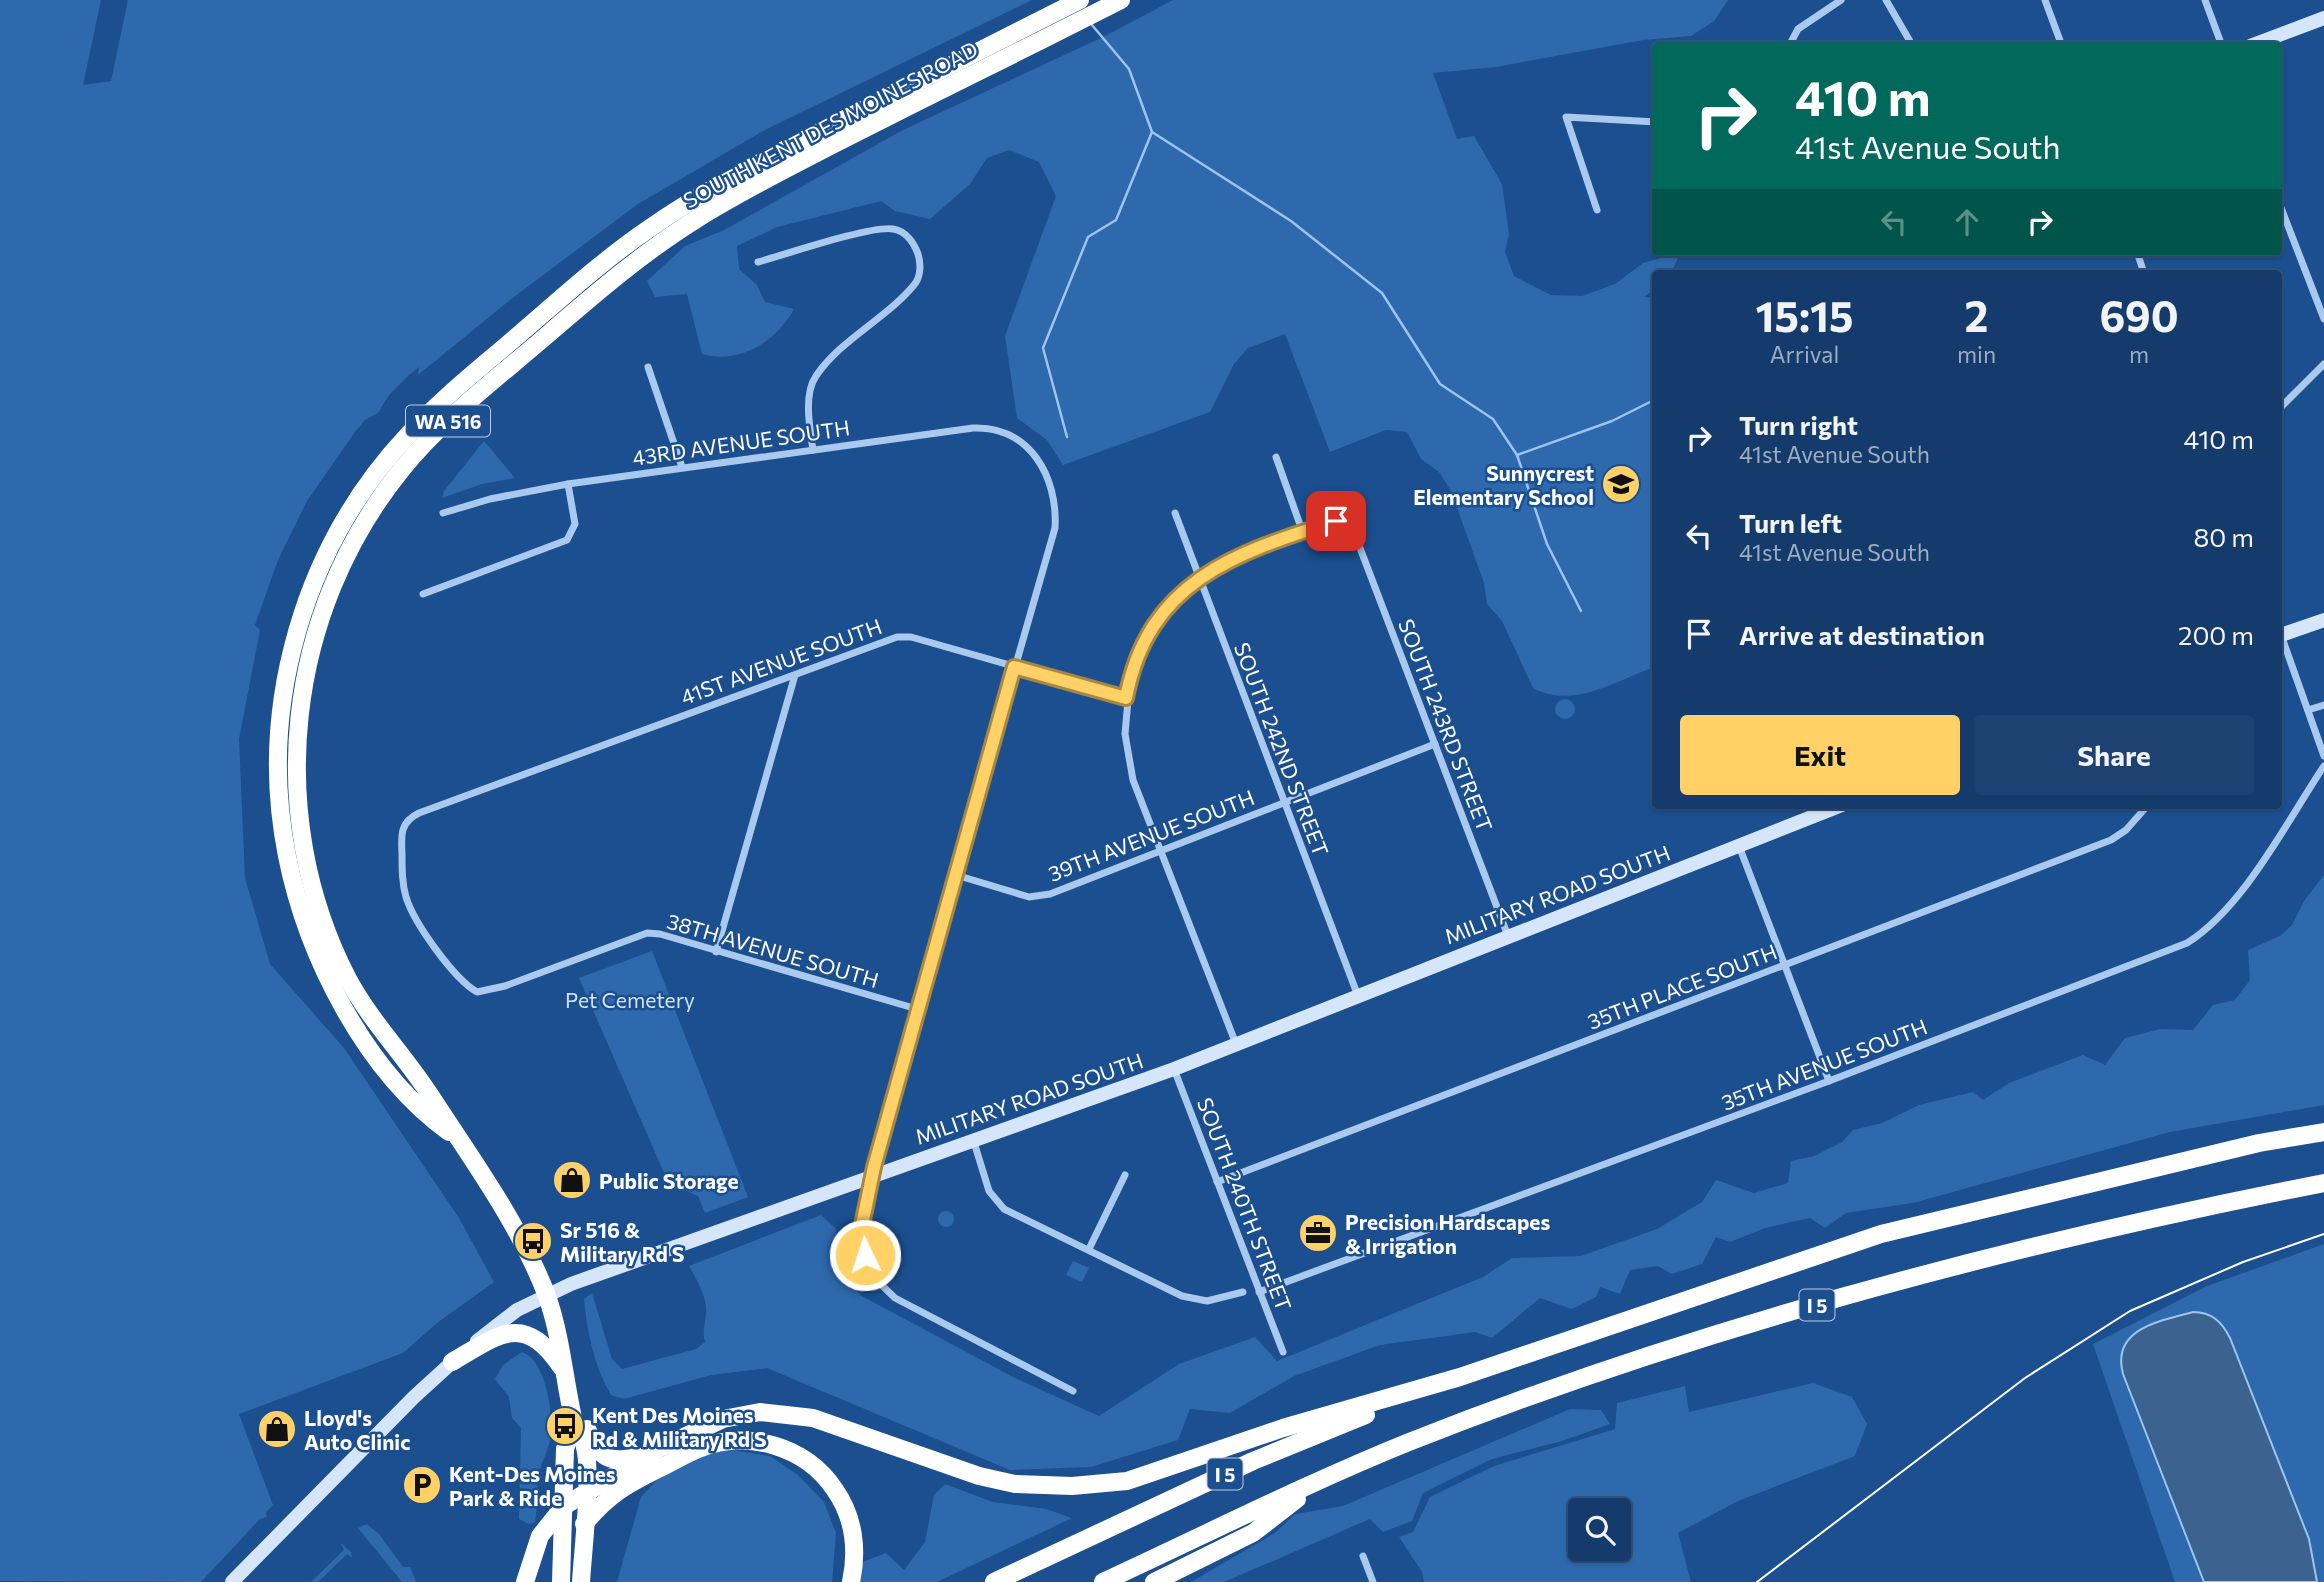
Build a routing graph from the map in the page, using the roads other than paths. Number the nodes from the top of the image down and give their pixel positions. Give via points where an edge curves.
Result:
1 (1080, 0) edge
2 (1121, 0) edge
3 (1842, 0) edge
4 (1886, 0) edge
5 (2045, 0) edge
6 (2204, 0) edge
7 (2324, 18) edge
8 (1791, 42) edge
9 (1910, 42) edge
10 (2061, 42) edge
11 (2220, 42) edge
12 (2261, 42) edge
13 (1652, 122) edge
14 (1597, 210) dead end
15 (2282, 210) edge
16 (758, 262) dead end
17 (2324, 319) edge
18 (2324, 364) edge
19 (648, 367) dead end
20 (2282, 406) edge
21 (813, 450) junction
22 (1276, 457) dead end
23 (682, 467) junction
24 (568, 484) junction
25 (443, 513) dead end
26 (1175, 513) dead end
27 (1303, 533) junction
28 (1198, 577) junction
29 (424, 594) dead end
30 (2324, 620) edge
31 (2282, 634) edge
32 (2282, 640) edge
33 (1014, 667) junction
34 (795, 675) junction
35 (1126, 698) junction
36 (2324, 705) edge
37 (2308, 710) junction
38 (1435, 744) junction
39 (2324, 756) edge
40 (2324, 766) edge
41 (1283, 802) junction
42 (1832, 809) edge
43 (2144, 809) edge
44 (1739, 846) junction
45 (1160, 849) junction
46 (956, 875) junction
47 (1508, 936) junction
48 (716, 952) junction
49 (1785, 966) junction
50 (465, 983) joint
51 (1358, 996) junction
52 (917, 1009) junction
53 (1236, 1044) junction
54 (1174, 1069) junction
55 (1829, 1081) junction
56 (2324, 1132) edge
57 (454, 1136) junction
58 (973, 1139) junction
59 (872, 1175) junction
60 (1125, 1175) dead end
61 (1217, 1182) junction
62 (2324, 1183) edge
63 (1089, 1249) junction
64 (1243, 1292) dead end
65 (1259, 1292) junction
66 (546, 1294) junction
67 (1283, 1352) dead end
68 (452, 1362) junction
69 (566, 1374) junction
70 (1460, 1377) junction
71 (1073, 1391) dead end
72 (570, 1400) junction
73 (573, 1424) junction
74 (660, 1448) junction
75 (1325, 1477) junction
76 (586, 1491) junction
77 (564, 1506) junction
78 (584, 1524) junction
79 (1363, 1556) dead end
80 (232, 1582) edge
81 (525, 1582) edge
82 (561, 1582) edge
83 (581, 1582) edge
84 (851, 1582) edge
85 (994, 1582) edge
86 (1102, 1582) edge
87 (1154, 1582) edge
88 (1373, 1582) edge

1 - 57 highway, SOUTH KENT DES MOINES ROAD / WA 516 via 734,176 648,229 422,421 380,468 340,527 304,608 282,688 282,831 296,897 328,979 346,1011 420,1111
2 - 57 highway, SOUTH KENT DES MOINES ROAD / WA 516 via 751,187 660,243 438,430 403,467 365,522 323,607 304,677 296,750 299,820 319,908 347,977 383,1035 430,1094
3 - 8 street via 1798,30
4 - 9 street
5 - 10 street
6 - 11 street
7 - 12 main road
13 - 14 street via 1566,117
15 - 17 street
16 - 21 street via 892,228 909,238 917,252 920,263 914,285 830,359 814,380 810,411
18 - 20 street
19 - 23 street
21 - 23 street, 43RD AVENUE SOUTH
21 - 33 street, 43RD AVENUE SOUTH via 985,427 1021,440 1037,457 1053,491 1055,528
22 - 27 street
23 - 24 street, 43RD AVENUE SOUTH
24 - 25 street, 43RD AVENUE SOUTH
24 - 29 street via 575,524 567,540
26 - 28 street, SOUTH 242ND STREET
27 - 28 street
27 - 38 street, SOUTH 243RD STREET via 1340,520 1352,527
28 - 35 street via 1175,598 1145,640
28 - 41 street, SOUTH 242ND STREET
30 - 31 main road
32 - 37 street
33 - 34 street, 41ST AVENUE SOUTH via 904,636
33 - 35 street, 41ST AVENUE SOUTH
33 - 46 street
34 - 48 street
34 - 50 street, 41ST AVENUE SOUTH via 411,817 402,828 409,906
35 - 45 street via 1129,766
36 - 37 street
37 - 39 street
38 - 41 street, 39TH AVENUE SOUTH
38 - 47 street, SOUTH 243RD STREET
40 - 55 street, 35TH AVENUE SOUTH via 2236,899 2187,943
41 - 45 street, 39TH AVENUE SOUTH
41 - 51 street, SOUTH 242ND STREET
42 - 44 main road, MILITARY ROAD SOUTH
43 - 49 street, 35TH PLACE SOUTH via 2110,840
44 - 47 main road, MILITARY ROAD SOUTH
44 - 49 street
45 - 46 street, 39TH AVENUE SOUTH via 1040,897
45 - 53 street
46 - 52 street
47 - 51 main road, MILITARY ROAD SOUTH
48 - 50 street, 38TH AVENUE SOUTH via 646,933 486,992 477,992
48 - 52 street, 38TH AVENUE SOUTH
49 - 55 street
49 - 61 street, 35TH PLACE SOUTH
51 - 53 main road, MILITARY ROAD SOUTH
52 - 59 street
53 - 54 main road, MILITARY ROAD SOUTH
54 - 58 main road, MILITARY ROAD SOUTH
54 - 61 street, SOUTH 240TH STREET
55 - 65 street, 35TH AVENUE SOUTH
56 - 70 highway, I 5 via 1881,1234
57 - 66 highway, SOUTH KENT DES MOINES ROAD / WA 516 via 508,1217
58 - 59 main road, MILITARY ROAD SOUTH
58 - 63 street via 998,1204
59 - 66 main road, MILITARY ROAD SOUTH
59 - 71 street via 862,1225 869,1273 879,1285 895,1298
60 - 63 street
61 - 65 street, SOUTH 240TH STREET
62 - 75 highway, I 5 via 2059,1239 1769,1318 1514,1402
63 - 64 street via 1195,1300
65 - 67 street, SOUTH 240TH STREET
66 - 68 main road, MILITARY ROAD SOUTH via 517,1310
66 - 69 highway, SOUTH KENT DES MOINES ROAD / WA 516
68 - 69 highway via 499,1336 522,1333 547,1345
68 - 80 main road, MILITARY ROAD SOUTH
69 - 72 highway, SOUTH KENT DES MOINES ROAD / WA 516
70 - 74 highway via 1154,1473 1099,1485 1045,1486 996,1480 848,1428 791,1414 760,1412 723,1419
70 - 85 highway, I 5 via 1253,1461
72 - 73 highway, SOUTH KENT DES MOINES ROAD / WA 516
72 - 74 highway via 597,1450 606,1457 619,1460
73 - 76 highway, SOUTH KENT DES MOINES ROAD / WA 516 via 585,1446
73 - 77 highway, SOUTH KENT DES MOINES ROAD / WA 516 via 565,1449
74 - 76 highway
75 - 86 highway, I 5
75 - 87 highway via 1253,1533
76 - 77 highway
76 - 78 highway, SOUTH KENT DES MOINES ROAD / WA 516
77 - 81 highway via 540,1536
77 - 82 highway, SOUTH KENT DES MOINES ROAD / WA 516
78 - 83 highway, SOUTH KENT DES MOINES ROAD / WA 516
78 - 84 highway via 615,1492 699,1448 729,1441 769,1444 805,1459 839,1496 852,1527
79 - 88 street

